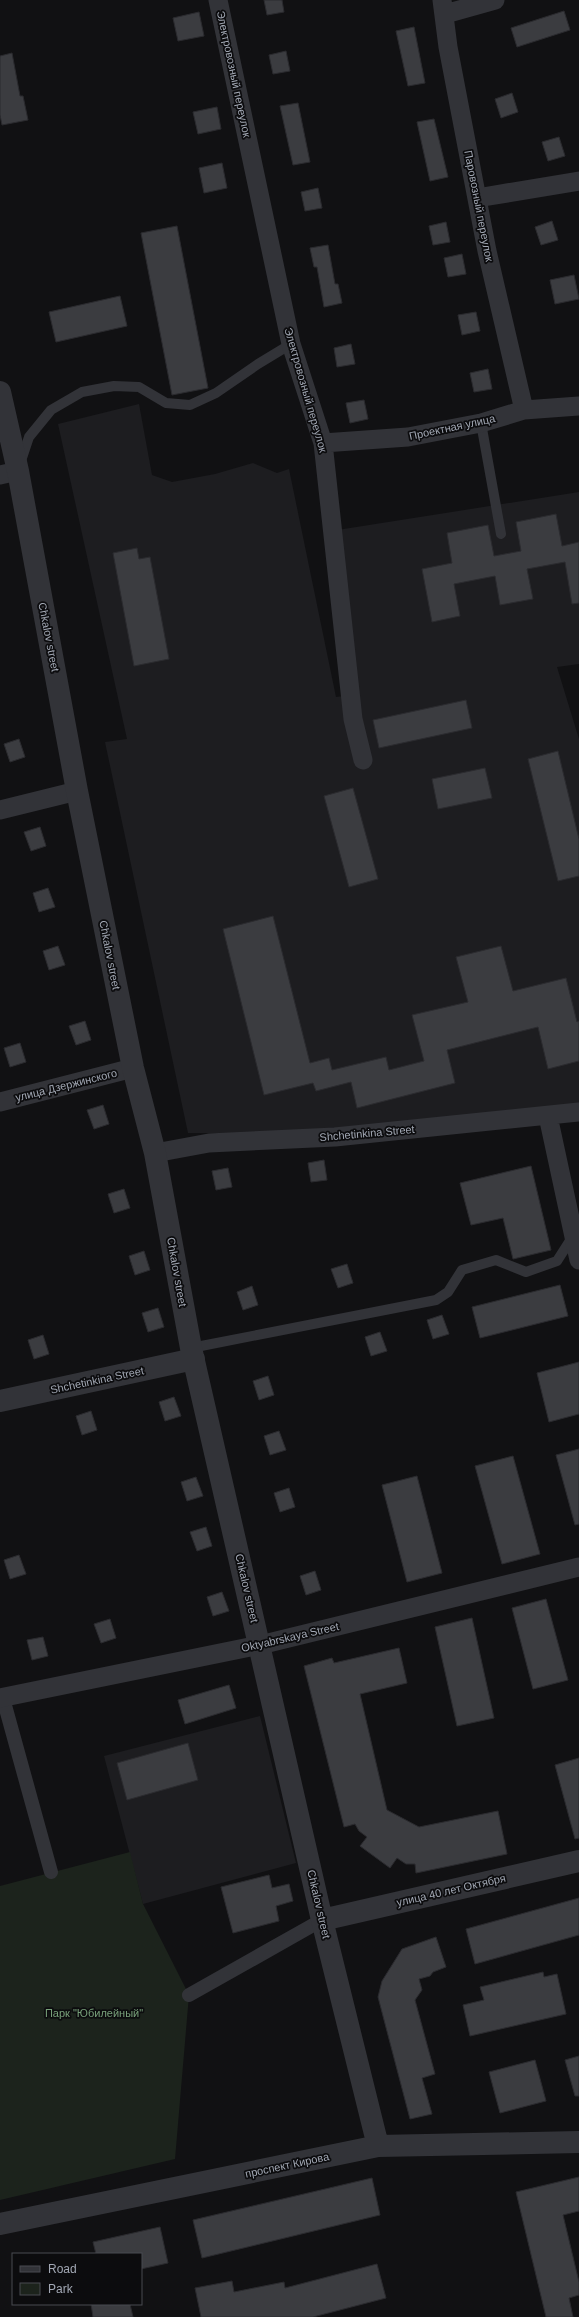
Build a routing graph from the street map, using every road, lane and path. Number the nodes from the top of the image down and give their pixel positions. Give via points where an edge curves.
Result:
1 (218, 0) edge
2 (495, 0) edge
3 (443, 7) edge
4 (579, 181) edge
5 (477, 198) junction
6 (291, 344) junction
7 (0, 392) edge
8 (579, 406) edge
9 (524, 410) junction
10 (481, 423) junction
11 (323, 443) junction
12 (9, 473) edge
13 (501, 534) dead end
14 (363, 760) dead end
15 (77, 791) junction
16 (0, 810) edge
17 (132, 1068) junction
18 (0, 1102) edge
19 (579, 1112) edge
20 (548, 1116) junction
21 (156, 1153) junction
22 (573, 1236) junction
23 (579, 1260) edge
24 (193, 1354) junction
25 (0, 1401) edge
26 (579, 1567) edge
27 (260, 1645) junction
28 (1, 1694) edge
29 (579, 1861) edge
30 (51, 1872) dead end
31 (322, 1920) junction
32 (189, 1995) dead end
33 (579, 2142) edge
34 (378, 2146) junction
35 (0, 2224) edge

1 - 6 street, Электровозный переулок
2 - 3 street
3 - 5 street, Паровозный переулок via 448,47
4 - 5 street
5 - 9 street, Паровозный переулок
6 - 11 street, Электровозный переулок
6 - 12 lane via 216,393 190,405 166,404 139,387 114,386 82,392 50,410 29,437
7 - 12 street, Chkalov street
8 - 9 street, Проектная улица
9 - 10 street, Проектная улица
10 - 11 street, Проектная улица via 408,437
10 - 13 lane
11 - 14 street, Электровозный переулок via 353,719
12 - 15 street, Chkalov street
15 - 16 street
15 - 17 street, Chkalov street
17 - 18 street, улица Дзержинского
17 - 21 street, Chkalov street
19 - 20 street, Shchetinkina Street
20 - 21 street, Shchetinkina Street via 335,1137 209,1143
20 - 22 street
21 - 24 street, Chkalov street
22 - 23 street
22 - 24 lane via 557,1261 526,1272 496,1260 462,1270 448,1292 436,1300
24 - 25 street, Shchetinkina Street
24 - 27 street, Chkalov street
26 - 27 street, Oktyabrskaya Street
27 - 28 street, Oktyabrskaya Street
27 - 31 street, Chkalov street
28 - 30 street
29 - 31 street, улица 40 лет Октября
31 - 32 street
31 - 34 street, Chkalov street
33 - 34 street, проспект Кирова
34 - 35 street, проспект Кирова

